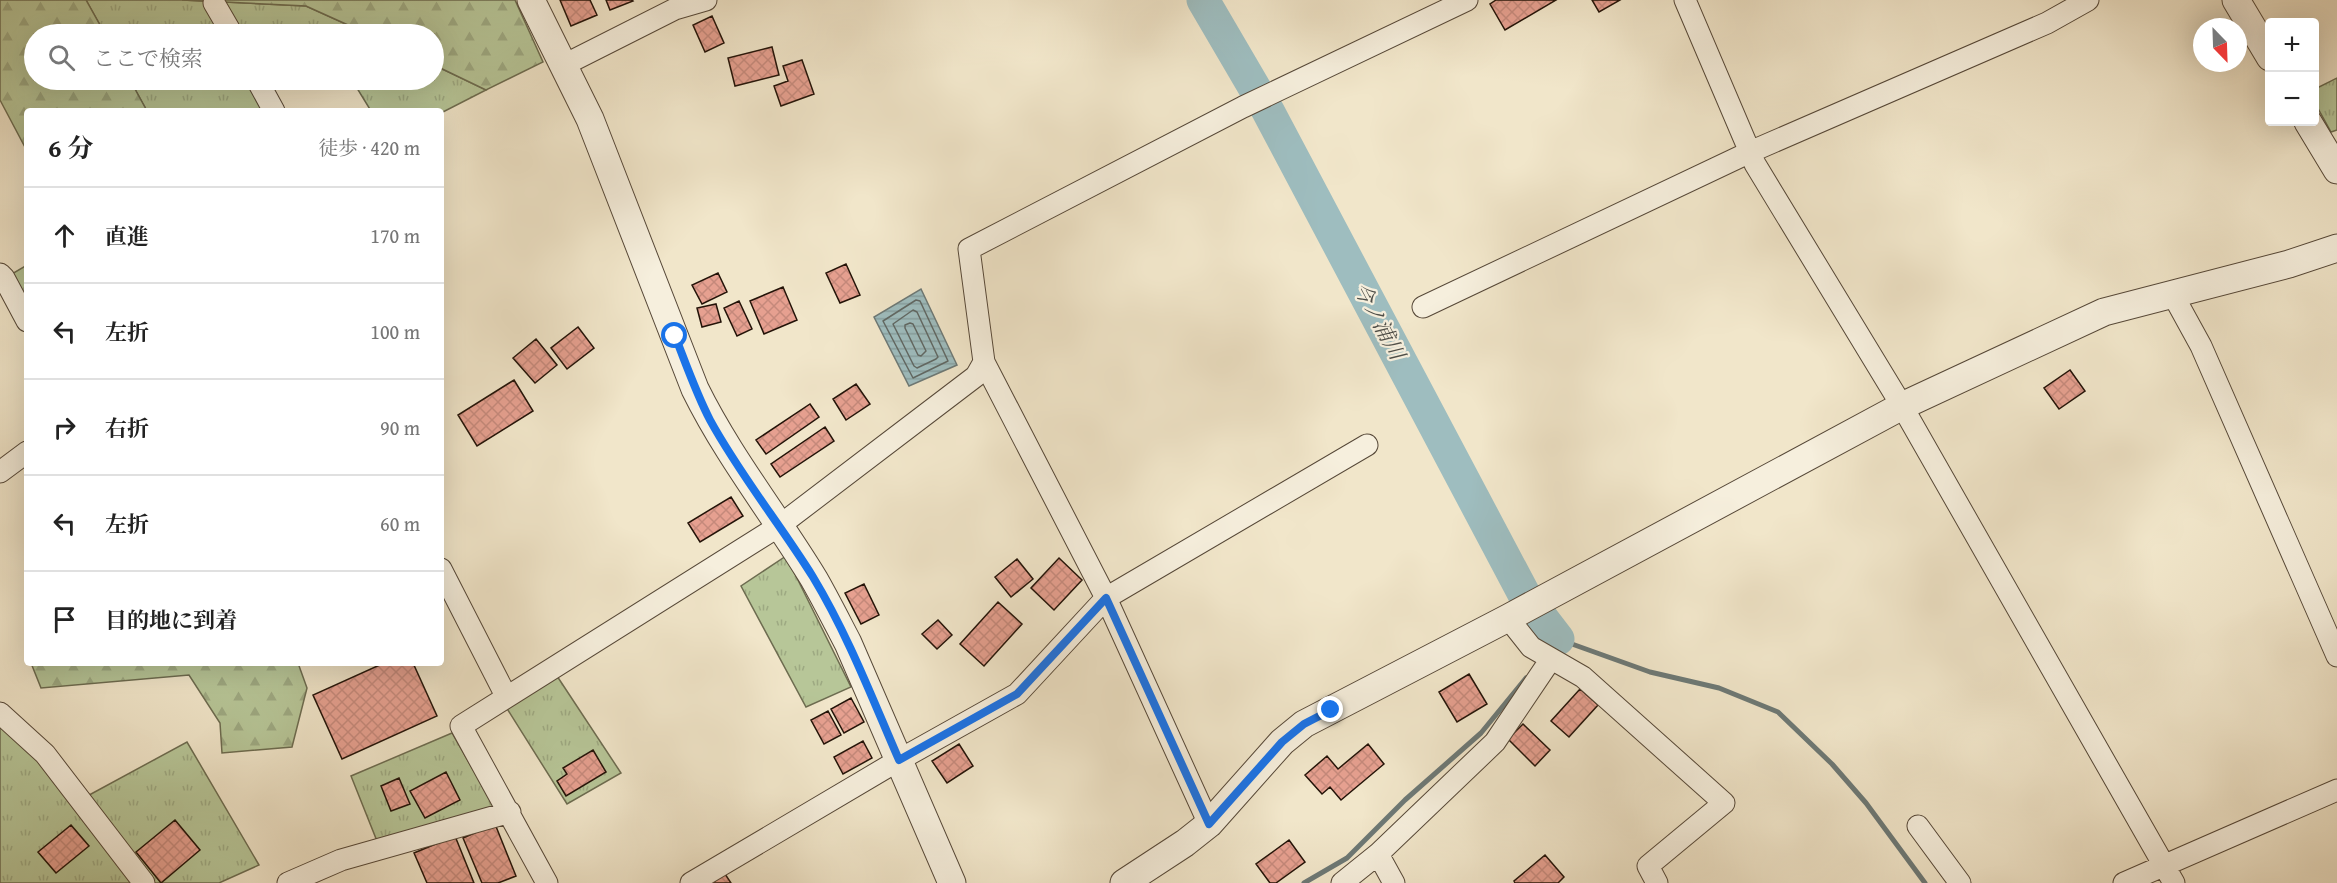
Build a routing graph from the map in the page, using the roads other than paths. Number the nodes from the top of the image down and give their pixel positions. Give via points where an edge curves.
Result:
1 (531, 0) edge
2 (706, 0) edge
3 (1467, 0) edge
4 (1685, 0) edge
5 (2088, 0) edge
6 (2236, 0) edge
7 (214, 3) dead end
8 (226, 24) edge
9 (2265, 49) edge
10 (564, 65) junction
11 (262, 90) edge
12 (272, 108) edge
13 (2310, 126) edge
14 (1750, 152) junction
15 (2337, 170) edge
16 (2337, 248) edge
17 (0, 274) edge
18 (2173, 295) junction
19 (1423, 307) dead end
20 (24, 315) edge
21 (984, 362) junction
22 (1902, 406) junction
23 (1367, 445) dead end
24 (24, 454) edge
25 (0, 472) edge
26 (779, 526) junction
27 (444, 575) edge
28 (1106, 598) junction
29 (1508, 618) junction
30 (2337, 656) edge
31 (1551, 658) junction
32 (506, 696) junction
33 (0, 713) edge
34 (899, 760) junction
35 (2337, 790) edge
36 (510, 812) junction
37 (1209, 824) junction
38 (1918, 826) dead end
39 (1378, 854) junction
40 (2169, 874) edge
41 (144, 883) edge
42 (288, 883) edge
43 (547, 883) edge
44 (691, 883) edge
45 (952, 883) edge
46 (1124, 883) edge
47 (1342, 883) edge
48 (1394, 883) edge
49 (1657, 883) edge
50 (1960, 883) edge
51 (2124, 883) edge

1 - 10 street
2 - 10 street via 675,9
3 - 21 street via 1243,107 969,249
4 - 14 street
5 - 14 street via 2047,23
6 - 9 street
7 - 8 street
10 - 26 street via 590,119 695,389 711,421
11 - 12 street
13 - 15 street
14 - 19 street
14 - 22 street
16 - 18 street
17 - 20 street
18 - 22 street via 2104,312
18 - 30 street via 2202,346
21 - 26 street via 976,376
21 - 28 street
22 - 29 street
22 - 40 street
23 - 28 street
24 - 25 street
26 - 32 street
26 - 34 street via 832,610
27 - 32 street
28 - 34 street via 1017,694
28 - 37 street
29 - 31 street via 1531,647
29 - 37 street via 1304,724 1282,742
31 - 39 street via 1495,742
31 - 49 street via 1583,677 1724,803 1648,866
32 - 36 street via 461,726
33 - 41 street via 45,754
34 - 44 street
34 - 45 street
35 - 40 street
36 - 42 street via 341,860
36 - 43 street
37 - 46 street
38 - 50 street
39 - 47 street
39 - 48 street
40 - 51 street

